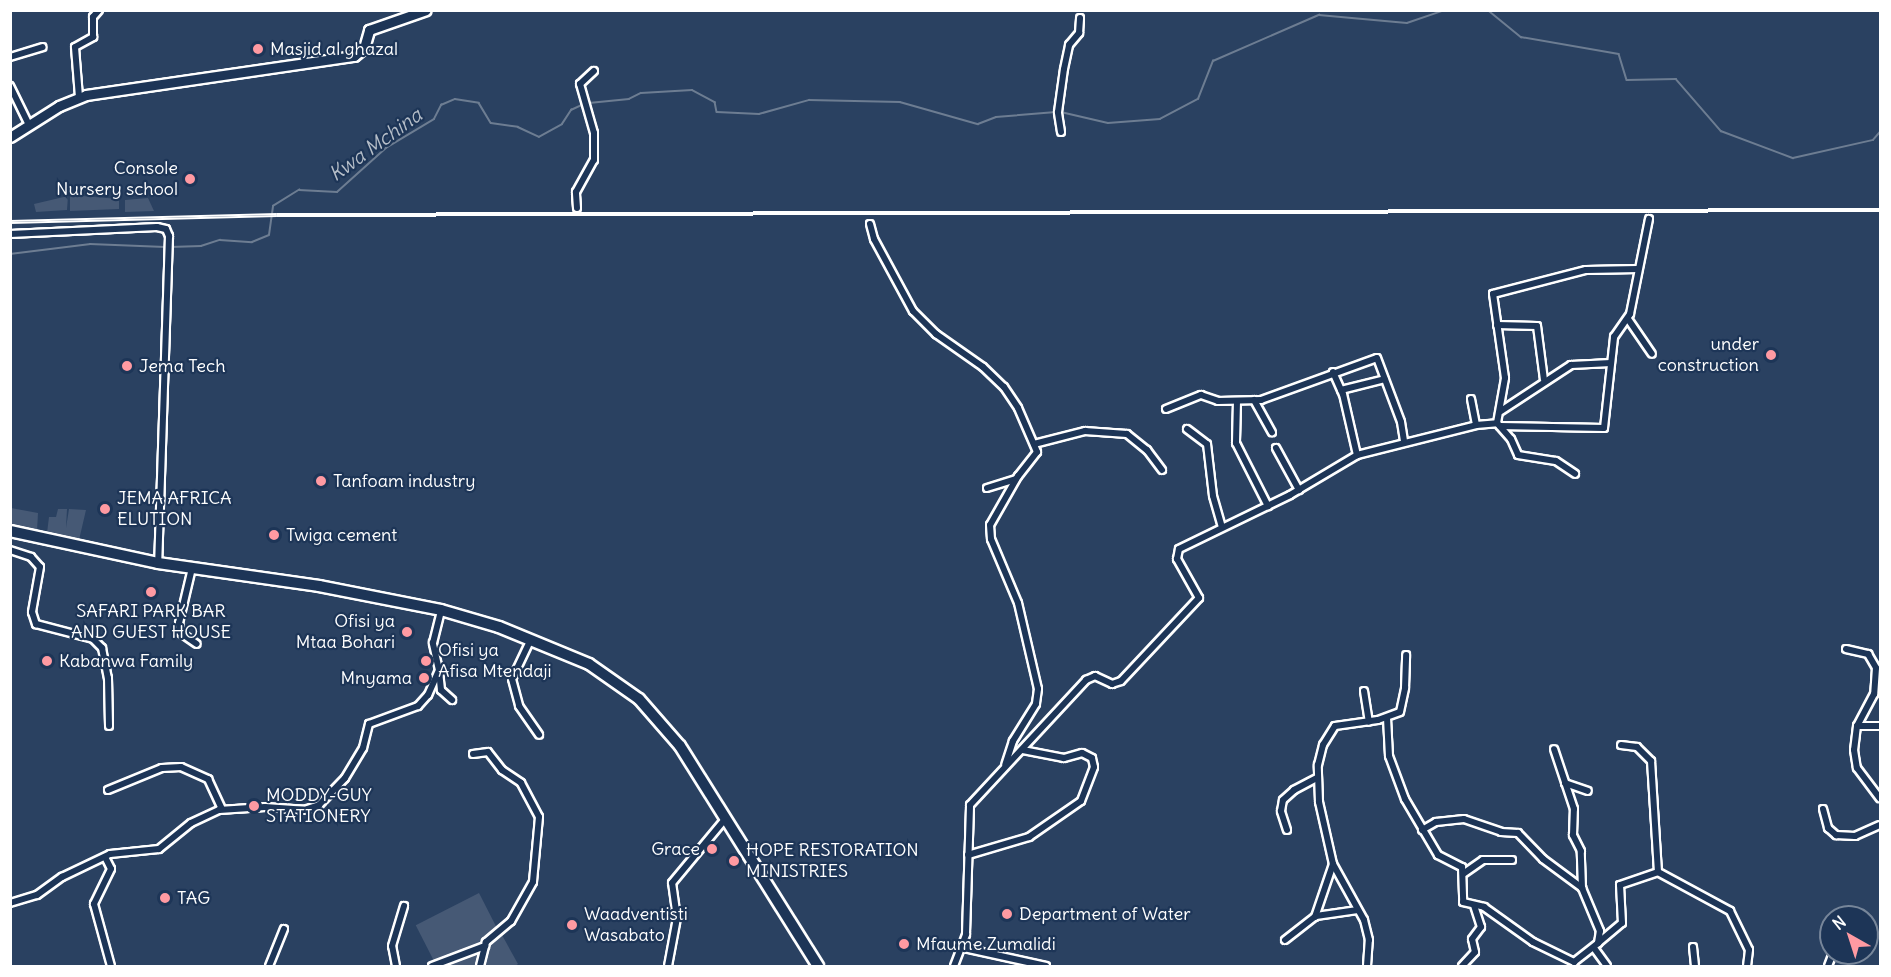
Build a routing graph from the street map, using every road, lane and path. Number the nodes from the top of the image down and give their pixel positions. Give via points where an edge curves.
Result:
1 (99, 10) edge
2 (426, 10) edge
3 (1080, 18) dead end
4 (43, 47) dead end
5 (10, 57) edge
6 (594, 71) dead end
7 (11, 89) edge
8 (79, 97) junction
9 (29, 125) junction
10 (1061, 132) dead end
11 (10, 137) edge
12 (577, 208) dead end
13 (1649, 219) dead end
14 (870, 224) dead end
15 (10, 234) edge
16 (1638, 269) junction
17 (1628, 319) junction
18 (1497, 325) junction
19 (1652, 354) dead end
20 (1611, 363) junction
21 (1334, 372) junction
22 (1385, 379) junction
23 (1544, 380) junction
24 (1341, 390) junction
25 (1471, 399) dead end
26 (1254, 400) junction
27 (1236, 401) junction
28 (1166, 409) dead end
29 (1501, 411) junction
30 (1476, 425) junction
31 (1498, 425) junction
32 (1187, 429) dead end
33 (1272, 432) dead end
34 (1404, 441) junction
35 (1034, 444) junction
36 (1276, 448) dead end
37 (1357, 455) junction
38 (1162, 470) dead end
39 (1575, 474) dead end
40 (1016, 479) junction
41 (987, 488) dead end
42 (1299, 490) junction
43 (1268, 506) junction
44 (1222, 527) junction
45 (10, 531) edge
46 (10, 550) edge
47 (158, 563) junction
48 (192, 568) junction
49 (441, 610) junction
50 (531, 639) junction
51 (197, 644) dead end
52 (1846, 648) dead end
53 (1406, 654) dead end
54 (439, 670) junction
55 (1364, 690) dead end
56 (452, 700) dead end
57 (1388, 718) junction
58 (1378, 720) junction
59 (1369, 722) junction
60 (109, 726) dead end
61 (1386, 726) junction
62 (1857, 726) junction
63 (1881, 726) edge
64 (539, 735) dead end
65 (1621, 745) dead end
66 (1554, 749) dead end
67 (1023, 750) junction
68 (473, 754) dead end
69 (1005, 766) junction
70 (1317, 778) junction
71 (1565, 783) junction
72 (108, 790) dead end
73 (1587, 791) dead end
74 (1881, 798) edge
75 (222, 809) junction
76 (1823, 809) dead end
77 (726, 818) junction
78 (1881, 825) edge
79 (1287, 830) dead end
80 (1422, 830) junction
81 (968, 855) junction
82 (105, 857) junction
83 (1512, 860) dead end
84 (1333, 864) junction
85 (1658, 872) junction
86 (1462, 875) junction
87 (1582, 888) junction
88 (10, 903) edge
89 (1474, 905) junction
90 (404, 906) dead end
91 (1358, 910) junction
92 (1315, 917) junction
93 (284, 929) dead end
94 (1285, 940) dead end
95 (485, 946) junction
96 (1596, 946) junction
97 (1693, 947) dead end
98 (964, 948) junction
99 (1569, 964) edge
100 (111, 966) edge
101 (269, 966) edge
102 (396, 966) edge
103 (432, 966) edge
104 (480, 966) edge
105 (668, 966) edge
106 (818, 966) edge
107 (954, 966) edge
108 (1046, 966) edge
109 (1367, 966) edge
110 (1462, 966) edge
111 (1607, 966) edge
112 (1695, 966) edge
113 (1748, 966) edge

1 - 8 street via 93,17 93,37 75,47
2 - 8 street via 369,30 364,48 354,56
3 - 10 street via 1079,33 1069,45 1064,69 1058,112
4 - 5 street
6 - 12 street via 580,84 594,133 594,160 576,192
7 - 9 street
8 - 9 street
9 - 11 street
13 - 16 street
14 - 35 street via 874,239 913,311 1004,387
15 - 47 street via 166,229 169,236
16 - 17 street
16 - 18 street via 1586,270 1496,292 1491,299
17 - 19 street
17 - 20 street via 1614,337
18 - 23 street via 1537,327
18 - 29 street via 1504,378
20 - 23 street via 1571,365
20 - 31 street via 1606,422 1601,430 1558,424
21 - 22 street via 1377,358
21 - 24 street
21 - 26 street
22 - 24 street
22 - 34 street
23 - 29 street
24 - 37 street
25 - 30 street
26 - 27 street
26 - 33 street
27 - 28 street via 1200,395
27 - 43 street via 1236,443
29 - 31 street
30 - 31 street
30 - 34 street
31 - 39 street via 1521,457 1556,461
32 - 44 street via 1207,443 1213,496
34 - 37 street
35 - 38 street via 1084,431 1127,434 1147,450
35 - 40 street via 1037,455
36 - 42 street
37 - 42 street
40 - 41 street
40 - 69 street via 992,520 990,533 1018,603 1038,696 1032,714 1013,741
42 - 43 street
43 - 44 street
44 - 67 street via 1191,540 1176,554 1199,598 1123,679 1112,684 1089,677
45 - 47 highway
46 - 60 street via 31,557 40,567 32,612 36,624 93,639 102,648 108,678
47 - 48 highway
48 - 49 highway
48 - 51 street via 179,623 182,633
49 - 50 highway
49 - 54 street via 433,643
50 - 64 street via 512,679 519,706
50 - 77 highway via 590,664 639,699 680,746
52 - 62 street via 1868,654 1876,668 1874,694
53 - 57 street via 1402,709
54 - 56 street via 441,690
54 - 75 street via 421,703 382,717 366,728 363,748 345,778 319,805 304,810
55 - 59 street
57 - 58 street
57 - 61 street
58 - 59 street
58 - 61 street
59 - 70 street via 1332,728 1321,752
61 - 80 street via 1389,756
62 - 63 street
62 - 74 street via 1857,768
65 - 85 street via 1638,747 1651,761
66 - 71 street
67 - 69 street
67 - 81 street via 1064,758 1082,753 1092,758 1094,767 1081,801 1029,837
68 - 95 street via 488,752 502,770 521,783 539,817 533,882 511,921 490,936
69 - 81 street via 970,806
70 - 79 street via 1283,800 1281,812
70 - 84 street
71 - 73 street
71 - 87 street via 1574,809 1573,835 1581,851
72 - 75 street via 162,768 181,767 208,779
75 - 82 street via 191,823 159,849
76 - 78 street via 1828,828 1834,834 1855,836
77 - 105 street via 672,883 677,918
77 - 106 highway
80 - 86 street via 1438,855 1462,867
80 - 87 street via 1436,822 1464,819 1501,832 1518,833 1543,859
81 - 98 street
82 - 88 street via 62,877 38,895
82 - 100 street via 111,869 94,904
83 - 86 street via 1483,860
84 - 91 street
84 - 92 street
85 - 96 street via 1620,885 1622,924
85 - 113 street via 1730,911 1749,950
86 - 89 street via 1462,902
87 - 96 street via 1598,921
89 - 99 street via 1484,907
89 - 110 street via 1481,927 1472,939 1475,952
90 - 102 street via 392,946
91 - 92 street
91 - 109 street via 1369,940
92 - 94 street
93 - 101 street
95 - 103 street
95 - 104 street
96 - 99 street
96 - 111 street
97 - 112 street
98 - 107 street
98 - 108 street

